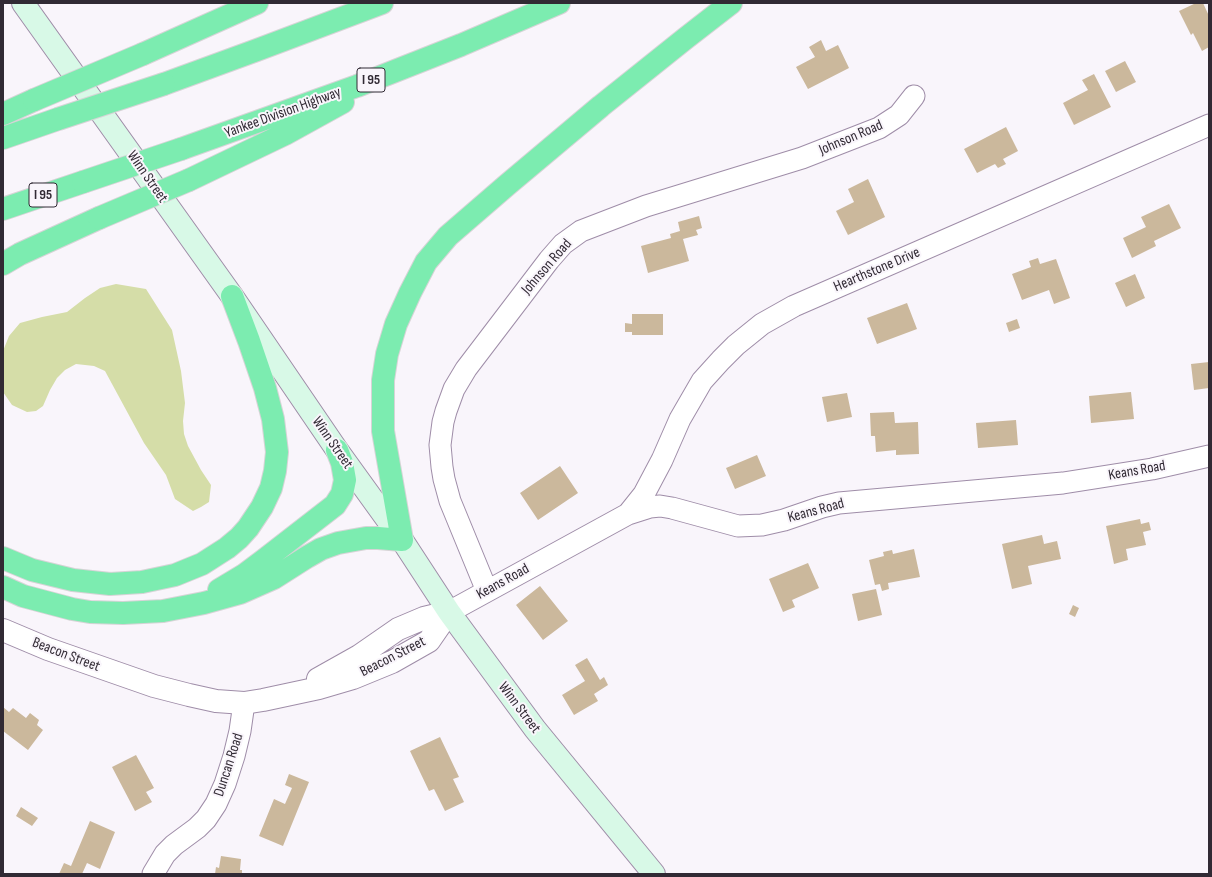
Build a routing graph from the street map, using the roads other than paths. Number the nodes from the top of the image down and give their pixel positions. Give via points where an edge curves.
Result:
1 (23, 3) edge
2 (257, 3) edge
3 (382, 3) edge
4 (559, 3) edge
5 (731, 3) edge
6 (414, 63) junction
7 (914, 96) dead end
8 (3, 114) edge
9 (1209, 125) edge
10 (3, 138) edge
11 (3, 209) edge
12 (3, 264) edge
13 (232, 296) junction
14 (337, 450) junction
15 (1209, 456) edge
16 (628, 514) junction
17 (402, 540) junction
18 (3, 558) edge
19 (3, 587) edge
20 (487, 591) junction
21 (184, 608) junction
22 (449, 612) junction
23 (3, 630) edge
24 (244, 703) junction
25 (153, 874) edge
26 (654, 874) edge

1 - 13 main road, Winn Street
2 - 8 highway, bridge
3 - 10 highway, bridge via 164,84
4 - 6 highway, Yankee Division Highway / I 95
5 - 17 highway via 601,106 507,185 448,236 426,262 396,324 383,380 383,431
6 - 11 highway, Yankee Division Highway / I 95, bridge via 180,149
6 - 12 highway, bridge via 285,134
7 - 20 street, Johnson Road via 899,115 879,128 802,158 646,206 581,231 563,244 545,264 463,374 443,422 440,444 444,479 450,501
9 - 16 street, Hearthstone Drive via 794,306 762,324 726,355 702,381 644,494
13 - 14 main road, Winn Street
13 - 18 highway via 265,388 273,419 277,452 271,488 248,528 228,548 202,564 175,575 142,582 110,584 72,580 32,570
14 - 17 main road, Winn Street
14 - 21 highway via 345,480 340,499 335,505 244,575
15 - 16 street, Keans Road via 1152,469 1063,483 839,503 758,526 731,524 660,506
16 - 20 street, Keans Road
17 - 21 highway via 366,538 338,543 321,549 259,585
17 - 22 main road, Winn Street
19 - 21 highway via 54,605 90,612 142,613
20 - 22 street, Keans Road
22 - 24 street, Beacon Street via 429,641 392,662 319,688
22 - 26 main road, Winn Street via 535,729
23 - 24 street, Beacon Street via 48,649 154,686 209,700
24 - 25 street, Duncan Road via 234,756 216,804 197,828 165,854

